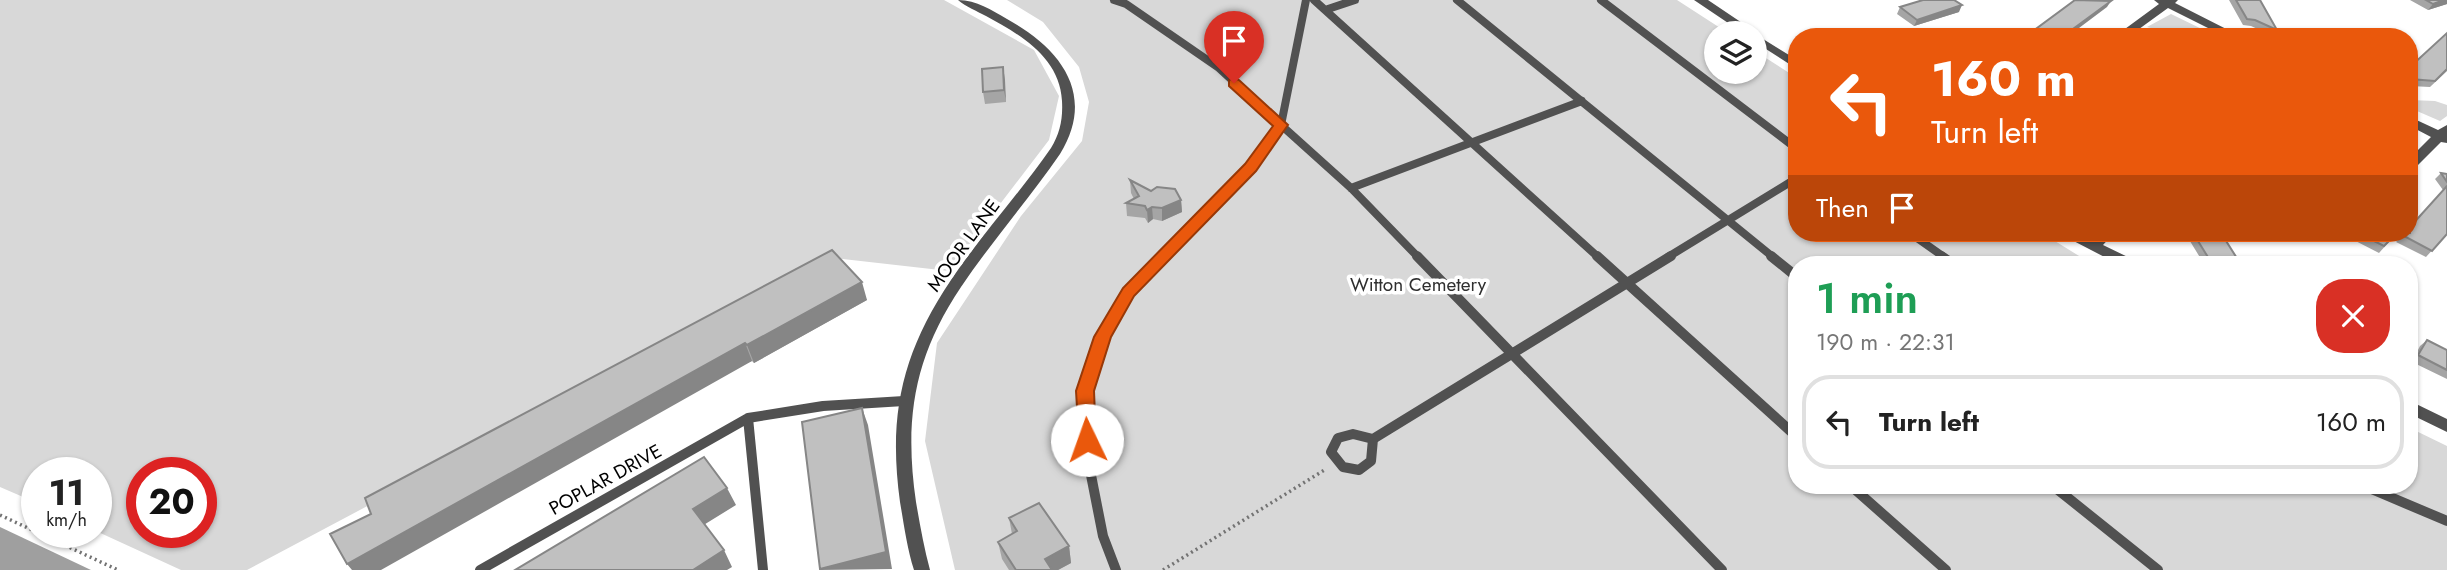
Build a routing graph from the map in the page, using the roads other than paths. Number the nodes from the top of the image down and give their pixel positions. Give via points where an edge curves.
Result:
1 (964, 0) edge
2 (1114, 0) edge
3 (1306, 0) edge
4 (1314, 0) edge
5 (1354, 0) edge
6 (1457, 0) edge
7 (1601, 0) edge
8 (1700, 0) edge
9 (2167, 1) edge
10 (1124, 2) edge
11 (1325, 10) junction
12 (1732, 21) edge
13 (2132, 28) edge
14 (2219, 28) edge
15 (1767, 45) edge
16 (1788, 59) edge
17 (1582, 101) junction
18 (2418, 124) edge
19 (1281, 125) junction
20 (2445, 135) edge
21 (1474, 142) junction
22 (1788, 142) edge
23 (2418, 158) edge
24 (1788, 183) edge
25 (1351, 188) junction
26 (1727, 219) junction
27 (1922, 242) edge
28 (2086, 242) edge
29 (2097, 242) edge
30 (2093, 246) junction
31 (1942, 256) edge
32 (2113, 256) edge
33 (1788, 269) edge
34 (1625, 283) junction
35 (1513, 352) junction
36 (904, 401) junction
37 (2418, 411) edge
38 (748, 418) junction
39 (2447, 426) edge
40 (1788, 429) edge
41 (1373, 439) junction
42 (1860, 494) edge
43 (2063, 494) edge
44 (2383, 494) edge
45 (2447, 521) edge
46 (480, 570) edge
47 (764, 570) edge
48 (922, 570) edge
49 (1116, 570) edge
50 (1722, 570) edge
51 (1945, 570) edge
52 (2158, 570) edge

1 - 36 street, MOOR LANE via 1036,42 1059,68 1067,89 1065,135 939,311 917,356
2 - 10 lane
3 - 19 lane
4 - 11 lane
5 - 11 lane
6 - 17 lane
7 - 22 lane
8 - 12 street
9 - 13 street
9 - 14 street
10 - 19 lane via 1219,68
11 - 21 lane
15 - 16 street
17 - 21 lane
17 - 26 lane
18 - 20 street
19 - 25 lane
19 - 49 lane via 1250,167 1128,292 1102,337 1085,391 1088,465 1103,536
20 - 23 street
21 - 25 lane
21 - 34 lane
24 - 26 lane
25 - 35 lane
26 - 33 lane
26 - 34 lane
27 - 31 lane
28 - 30 street
29 - 30 street
30 - 32 street
34 - 35 lane
34 - 40 lane
35 - 41 lane
35 - 50 lane
36 - 38 lane, POPLAR DRIVE via 823,406
36 - 48 street, MOOR LANE via 904,487
37 - 39 street
38 - 46 lane, POPLAR DRIVE
38 - 47 lane
41 - 41 lane via 1353,434 1339,437 1331,452 1337,463 1350,469 1364,468 1375,454
42 - 51 lane
43 - 52 lane
44 - 45 lane

